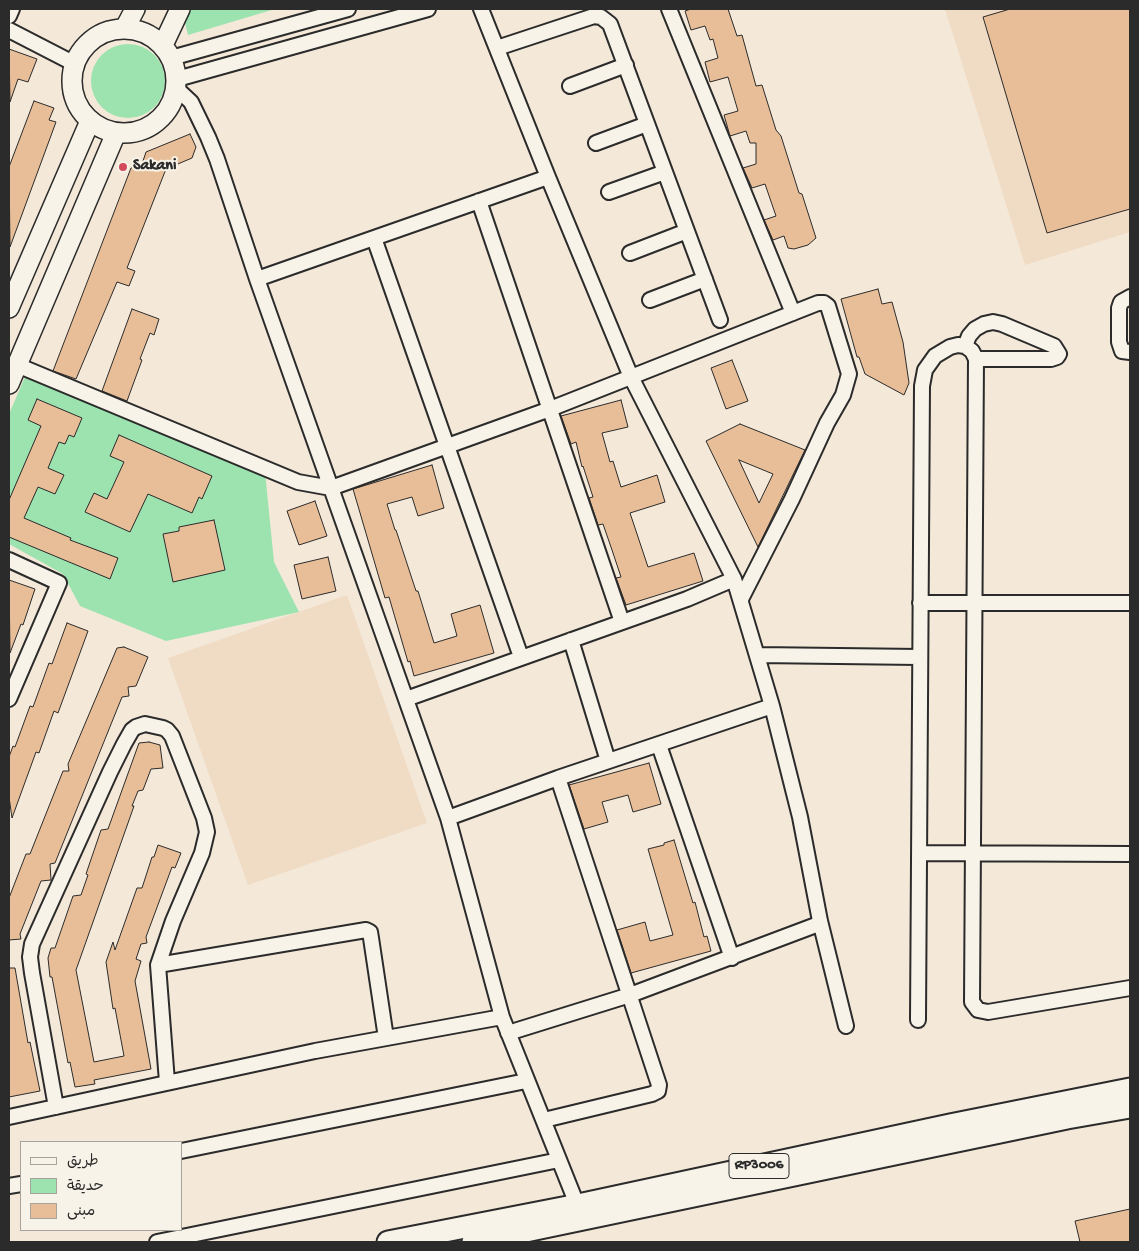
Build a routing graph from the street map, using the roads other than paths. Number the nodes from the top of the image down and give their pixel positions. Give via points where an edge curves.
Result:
1 (12, 9) edge
2 (135, 9) edge
3 (180, 9) edge
4 (348, 9) edge
5 (428, 9) edge
6 (481, 9) edge
7 (669, 9) edge
8 (9, 16) edge
9 (126, 28) junction
10 (9, 30) edge
11 (497, 48) junction
12 (167, 51) junction
13 (74, 63) junction
14 (626, 65) junction
15 (176, 83) junction
16 (570, 86) dead end
17 (90, 121) junction
18 (647, 124) junction
19 (116, 133) junction
20 (596, 143) dead end
21 (665, 172) junction
22 (548, 177) junction
23 (609, 192) dead end
24 (479, 202) junction
25 (687, 231) junction
26 (374, 238) junction
27 (630, 253) dead end
28 (705, 279) junction
29 (258, 280) junction
30 (1130, 297) edge
31 (650, 300) dead end
32 (9, 308) edge
33 (792, 313) junction
34 (720, 320) dead end
35 (965, 346) junction
36 (1130, 352) edge
37 (976, 358) junction
38 (17, 365) junction
39 (631, 377) junction
40 (9, 384) edge
41 (550, 410) junction
42 (447, 446) junction
43 (331, 488) junction
44 (9, 560) edge
45 (734, 579) junction
46 (741, 599) junction
47 (920, 602) junction
48 (974, 603) junction
49 (1130, 603) edge
50 (622, 622) junction
51 (571, 640) junction
52 (758, 654) junction
53 (521, 657) junction
54 (919, 657) junction
55 (9, 699) edge
56 (406, 699) junction
57 (772, 706) junction
58 (659, 745) junction
59 (608, 762) junction
60 (558, 778) junction
61 (448, 818) junction
62 (919, 853) junction
63 (972, 853) junction
64 (1130, 854) edge
65 (820, 921) junction
66 (732, 958) junction
67 (158, 965) junction
68 (1130, 988) edge
69 (630, 996) junction
70 (502, 1017) junction
71 (918, 1020) dead end
72 (846, 1026) dead end
73 (508, 1033) junction
74 (386, 1038) junction
75 (526, 1081) junction
76 (167, 1082) junction
77 (1130, 1088) edge
78 (56, 1107) junction
79 (1130, 1107) edge
80 (9, 1117) edge
81 (544, 1120) junction
82 (182, 1152) edge
83 (559, 1160) junction
84 (580, 1213) junction
85 (157, 1242) edge
86 (388, 1242) edge
87 (473, 1242) edge

1 - 8 street
2 - 9 street
3 - 12 street
4 - 12 street
5 - 15 street
6 - 11 street
7 - 33 street
9 - 12 street via 146,33
9 - 13 street via 109,30 94,37 82,48
10 - 13 street
11 - 14 street via 598,16 610,24
11 - 22 street
12 - 15 street
13 - 17 street via 71,84 74,98
14 - 16 street
14 - 18 street
15 - 19 street via 169,107 156,123 137,132
15 - 29 street via 191,102 208,136
17 - 19 street
17 - 32 street
18 - 20 street
18 - 21 street
19 - 38 street
21 - 23 street
21 - 25 street
22 - 24 street
22 - 39 street
24 - 26 street
24 - 41 street
25 - 27 street
25 - 28 street
26 - 29 street
26 - 42 street
28 - 31 street
28 - 34 street
29 - 43 street
30 - 36 street via 1119,305 1119,342 1122,351
33 - 39 street
33 - 46 street via 818,303 828,306 850,374 843,395
35 - 37 street
35 - 37 street via 975,328 993,322 1050,344 1058,354 1051,359
35 - 47 street via 942,351 930,362 923,378
37 - 48 street
38 - 40 street
38 - 43 street via 298,482
39 - 41 street
39 - 45 street
41 - 42 street
41 - 50 street
42 - 43 street
42 - 53 street
43 - 56 street
44 - 55 street via 59,583
45 - 46 street
45 - 50 street
46 - 52 street
47 - 48 street
47 - 54 street
48 - 49 street
48 - 63 street
50 - 51 street
51 - 53 street
51 - 59 street
52 - 54 street
52 - 57 street
53 - 56 street
54 - 62 street
56 - 61 street
57 - 58 street
57 - 65 street via 800,817
58 - 59 street
58 - 66 street
59 - 60 street
60 - 61 street
60 - 69 street
61 - 70 street
62 - 63 street
62 - 71 street
63 - 64 street
63 - 68 street via 971,998 978,1010 988,1012
65 - 66 street
65 - 72 street
66 - 69 street
67 - 74 street via 366,930 372,938
67 - 76 street
67 - 78 street via 202,853 207,832 172,736 167,730 145,724 132,730 124,744 32,944 32,973
69 - 73 street
69 - 81 street via 658,1090
70 - 73 street
70 - 74 street
73 - 75 street
74 - 76 street
75 - 81 street
75 - 82 street
76 - 78 street
77 - 84 main road, RP3006 via 959,1123
78 - 80 street
79 - 84 main road, RP3006
81 - 83 street
83 - 84 street
83 - 85 street
84 - 86 main road, RP3006
84 - 87 main road, RP3006

